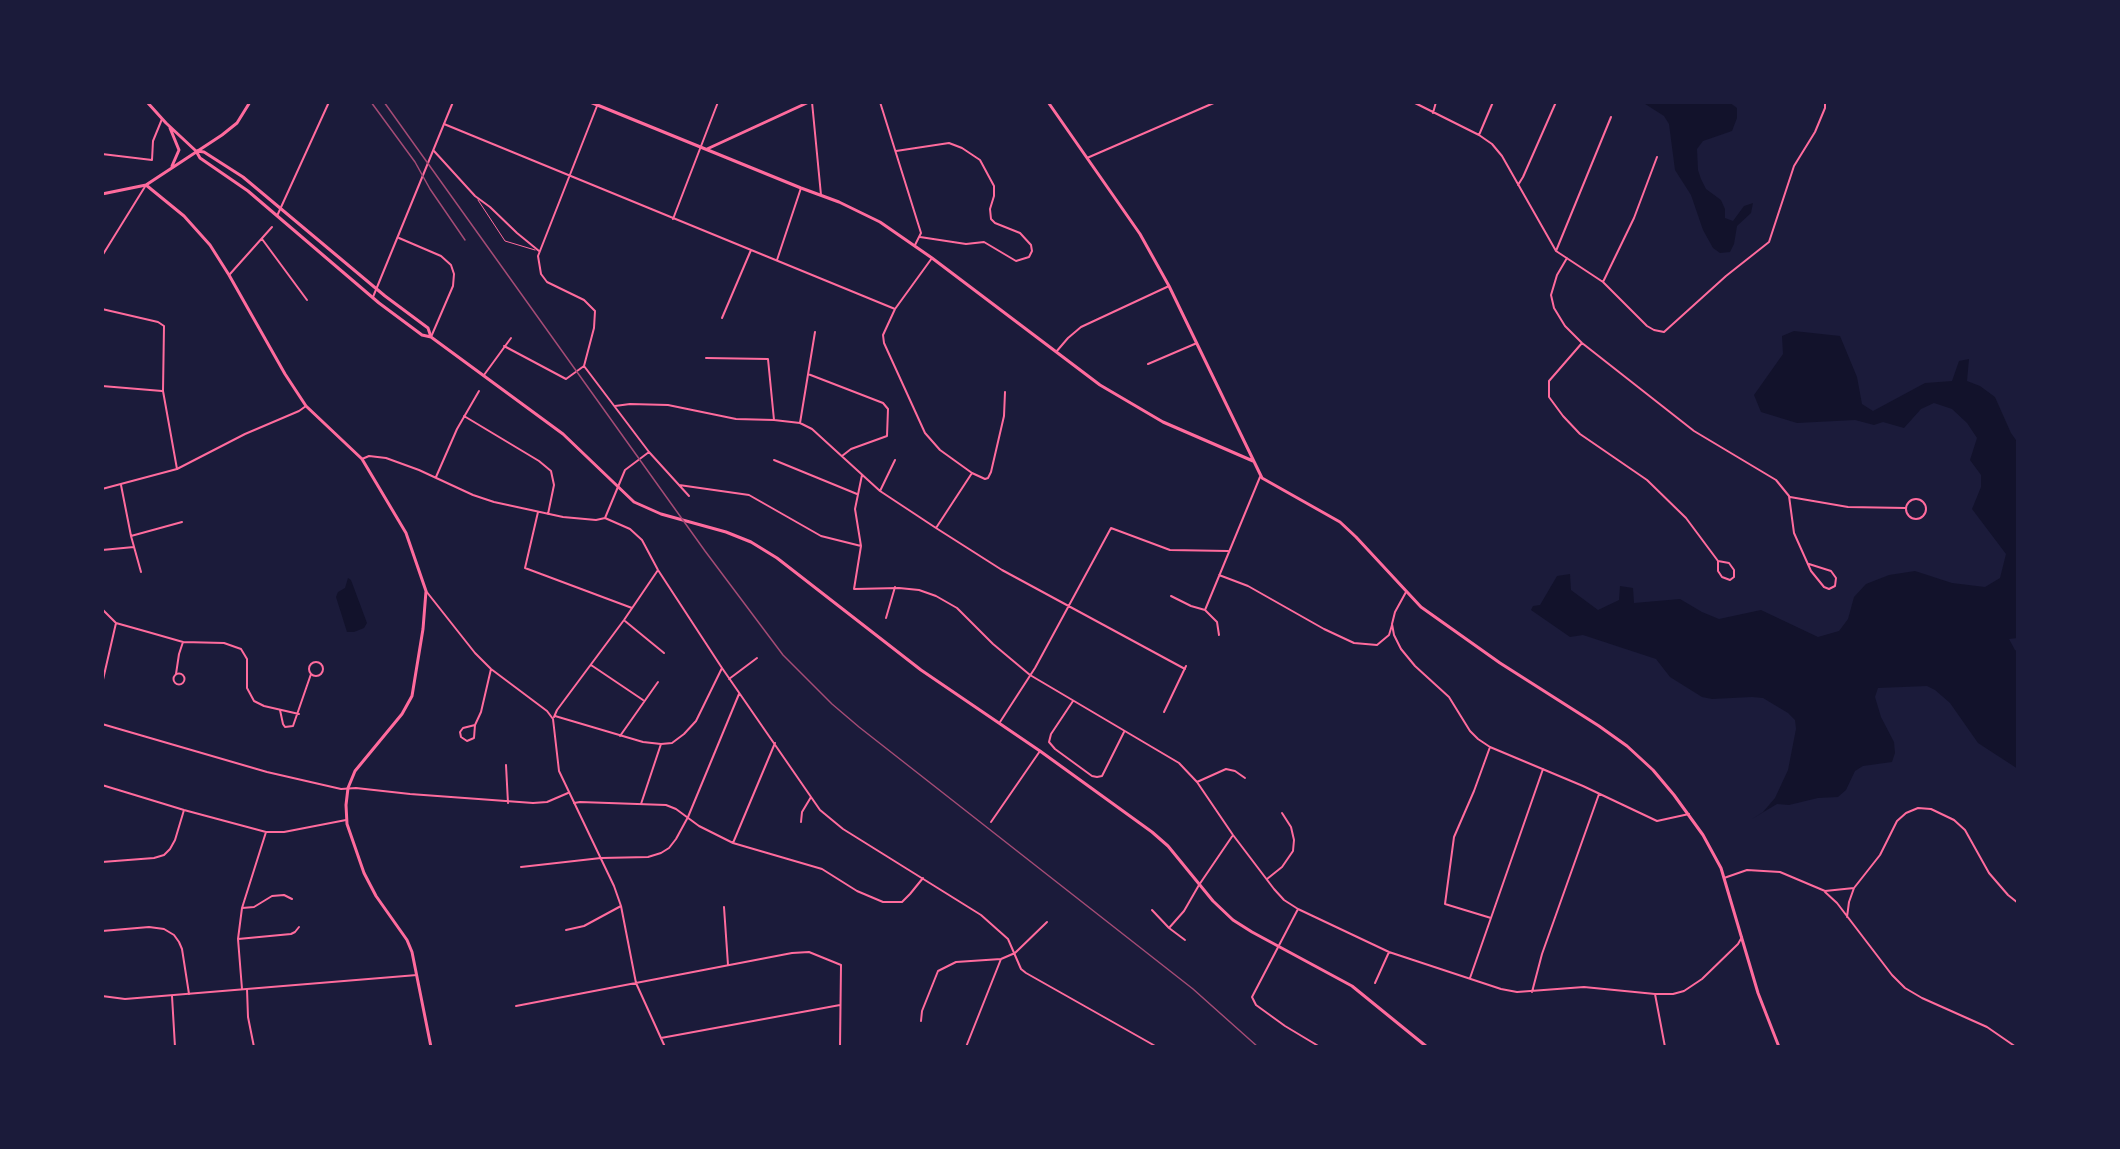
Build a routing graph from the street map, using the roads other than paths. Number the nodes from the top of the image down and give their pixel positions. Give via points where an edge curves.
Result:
1 (147, 102) edge
2 (250, 102) edge
3 (328, 102) edge
4 (453, 102) edge
5 (590, 102) edge
6 (718, 102) edge
7 (810, 102) edge
8 (880, 102) edge
9 (1048, 102) edge
10 (1216, 102) edge
11 (1413, 102) edge
12 (1436, 102) edge
13 (1493, 102) edge
14 (1556, 102) edge
15 (1826, 102) edge
16 (597, 105) junction
17 (1433, 113) junction
18 (1611, 117) dead end
19 (162, 120) junction
20 (444, 124) junction
21 (169, 126) junction
22 (1479, 135) junction
23 (701, 147) junction
24 (706, 149) junction
25 (196, 151) junction
26 (434, 151) junction
27 (896, 151) junction
28 (102, 154) edge
29 (1657, 157) dead end
30 (1087, 158) junction
31 (170, 169) junction
32 (570, 176) junction
33 (146, 185) junction
34 (1518, 185) junction
35 (801, 188) junction
36 (102, 194) edge
37 (821, 195) junction
38 (475, 196) junction
39 (282, 209) junction
40 (277, 216) junction
41 (673, 219) junction
42 (272, 227) dead end
43 (921, 237) junction
44 (399, 238) junction
45 (262, 239) junction
46 (915, 245) junction
47 (751, 250) junction
48 (539, 251) junction
49 (1556, 251) junction
50 (102, 256) edge
51 (932, 258) junction
52 (1567, 258) junction
53 (777, 260) junction
54 (229, 274) junction
55 (1603, 282) junction
56 (1169, 286) junction
57 (377, 290) junction
58 (373, 297) junction
59 (307, 300) dead end
60 (102, 309) edge
61 (895, 309) junction
62 (722, 318) dead end
63 (815, 332) dead end
64 (431, 337) junction
65 (511, 338) dead end
66 (1197, 343) junction
67 (1582, 343) junction
68 (504, 346) junction
69 (1056, 353) junction
70 (706, 358) dead end
71 (1148, 364) dead end
72 (584, 366) junction
73 (808, 374) junction
74 (484, 375) junction
75 (102, 386) edge
76 (163, 391) junction
77 (479, 391) dead end
78 (1005, 392) dead end
79 (306, 405) junction
80 (615, 406) junction
81 (464, 416) junction
82 (774, 420) junction
83 (800, 423) junction
84 (649, 452) junction
85 (842, 456) junction
86 (362, 459) junction
87 (774, 460) dead end
88 (895, 460) dead end
89 (1255, 462) junction
90 (177, 469) junction
91 (972, 472) junction
92 (862, 475) junction
93 (1261, 476) junction
94 (436, 477) junction
95 (121, 485) junction
96 (679, 485) junction
97 (617, 488) junction
98 (102, 489) edge
99 (880, 491) junction
100 (857, 494) junction
101 (689, 496) dead end
102 (1789, 496) junction
103 (1906, 508) junction
104 (538, 512) junction
105 (548, 514) junction
106 (605, 518) junction
107 (183, 522) dead end
108 (936, 528) junction
109 (131, 536) junction
110 (861, 546) junction
111 (134, 547) junction
112 (102, 550) edge
113 (1228, 550) junction
114 (1718, 561) junction
115 (1809, 564) junction
116 (658, 570) junction
117 (141, 572) dead end
118 (1219, 575) junction
119 (895, 587) junction
120 (426, 591) junction
121 (1406, 592) junction
122 (1171, 596) dead end
123 (1069, 606) junction
124 (632, 608) junction
125 (102, 609) edge
126 (1205, 610) junction
127 (885, 618) dead end
128 (624, 620) junction
129 (116, 623) junction
130 (1392, 624) junction
131 (1219, 635) dead end
132 (183, 642) junction
133 (664, 653) dead end
134 (757, 658) dead end
135 (591, 665) junction
136 (722, 668) junction
137 (491, 669) junction
138 (176, 674) dead end
139 (311, 674) junction
140 (1030, 675) junction
141 (729, 679) junction
142 (658, 682) dead end
143 (102, 684) edge
144 (739, 694) junction
145 (644, 700) junction
146 (1073, 701) junction
147 (280, 710) junction
148 (1164, 712) dead end
149 (298, 714) junction
150 (554, 717) junction
151 (1000, 723) junction
152 (102, 724) edge
153 (475, 725) junction
154 (1124, 732) junction
155 (620, 736) junction
156 (775, 743) junction
157 (661, 744) junction
158 (1490, 747) junction
159 (1040, 751) junction
160 (506, 765) dead end
161 (1543, 769) junction
162 (1245, 778) dead end
163 (1197, 782) junction
164 (102, 785) edge
165 (348, 788) junction
166 (569, 792) junction
167 (1599, 794) junction
168 (811, 797) junction
169 (508, 803) junction
170 (574, 803) junction
171 (640, 804) junction
172 (184, 810) junction
173 (1282, 813) dead end
174 (1689, 814) junction
175 (688, 817) junction
176 (346, 820) junction
177 (801, 822) dead end
178 (992, 822) dead end
179 (266, 832) junction
180 (1233, 835) junction
181 (732, 843) junction
182 (601, 858) junction
183 (102, 862) edge
184 (521, 867) dead end
185 (922, 878) junction
186 (1724, 878) junction
187 (1267, 879) junction
188 (1199, 885) junction
189 (1854, 888) junction
190 (1825, 891) junction
191 (292, 899) dead end
192 (2018, 903) edge
193 (621, 906) junction
194 (724, 907) dead end
195 (242, 908) junction
196 (1298, 909) junction
197 (1152, 910) dead end
198 (1847, 917) junction
199 (1491, 918) junction
200 (1047, 922) dead end
201 (299, 927) dead end
202 (1169, 928) junction
203 (102, 930) edge
204 (566, 930) dead end
205 (1742, 937) junction
206 (238, 939) junction
207 (1185, 940) dead end
208 (1280, 946) junction
209 (1389, 952) junction
210 (1015, 953) junction
211 (1001, 959) junction
212 (728, 965) junction
213 (417, 975) junction
214 (1470, 978) junction
215 (1375, 982) dead end
216 (636, 983) junction
217 (247, 988) junction
218 (242, 989) junction
219 (1532, 992) junction
220 (189, 994) junction
221 (1655, 994) junction
222 (102, 996) edge
223 (172, 996) junction
224 (840, 1005) junction
225 (516, 1006) dead end
226 (921, 1021) dead end
227 (661, 1038) junction
228 (175, 1047) edge
229 (254, 1047) edge
230 (431, 1047) edge
231 (664, 1047) edge
232 (840, 1047) edge
233 (966, 1047) edge
234 (1158, 1047) edge
235 (1320, 1047) edge
236 (1426, 1047) edge
237 (1665, 1047) edge
238 (1779, 1047) edge
239 (2016, 1047) edge

1 - 19 main road
2 - 25 main road via 237,123
3 - 39 street
4 - 20 street
5 - 16 main road
6 - 23 street
7 - 24 main road
7 - 37 street
8 - 27 street
9 - 30 main road
10 - 30 street
11 - 17 street
12 - 17 street
13 - 22 street
14 - 34 street
15 - 55 street via 1815,132 1794,166 1769,242 1669,329 1659,332 1647,326
16 - 23 main road
16 - 32 street
17 - 22 street
18 - 49 street
19 - 21 main road
19 - 28 street via 153,141 152,160
20 - 26 street
20 - 32 street
21 - 25 main road
21 - 31 main road via 178,150
22 - 34 street via 1496,148
23 - 24 main road
23 - 41 street
24 - 35 main road
25 - 31 main road
25 - 39 main road via 243,177
25 - 40 main road
26 - 38 street
26 - 44 street
27 - 43 street
27 - 43 street via 953,144 980,160 994,186 991,219 1017,231 1032,249 1029,257 1016,261 984,242 966,244
29 - 55 street via 1634,218
30 - 56 main road via 1140,234
31 - 33 main road
32 - 41 street
32 - 48 street
33 - 36 main road
33 - 50 street
33 - 54 main road via 194,226
34 - 49 street
35 - 37 main road
35 - 53 street
37 - 46 main road via 873,218
38 - 48 street
38 - 48 lane via 506,241
39 - 40 street
39 - 57 main road
40 - 58 main road
41 - 47 street
42 - 45 street
43 - 46 street
44 - 57 street
44 - 64 street via 441,256 454,274 453,286
45 - 54 street
45 - 59 street
46 - 51 main road
47 - 53 street
47 - 62 street
48 - 72 street via 538,264 547,282 584,300 594,310 594,328
49 - 52 street
51 - 61 street
51 - 69 main road
52 - 55 street
52 - 67 street via 1552,289 1552,300 1565,326
53 - 61 street
54 - 79 main road
56 - 66 main road
56 - 69 street via 1081,327
57 - 58 street
57 - 64 main road via 428,328
58 - 64 main road via 422,335
60 - 76 street via 163,324
61 - 91 street via 884,331 884,343 925,433 940,450
63 - 73 street
64 - 74 main road
65 - 68 street
66 - 71 street
66 - 89 main road
67 - 102 street via 1694,431 1776,480
67 - 114 street via 1549,381 1549,397 1580,434 1647,480 1686,518
68 - 72 street via 567,379
68 - 74 street
69 - 89 main road via 1154,417
70 - 82 street via 768,359
72 - 80 street
73 - 83 street
73 - 85 street via 883,403 888,409 887,436
74 - 97 main road via 563,434
75 - 76 street
76 - 90 street
77 - 81 street
78 - 91 street via 1004,416 990,476 985,479
79 - 86 main road
79 - 90 street
80 - 82 street via 668,405 736,419
80 - 84 street
81 - 94 street
81 - 105 street via 551,471 554,484
82 - 83 street
83 - 85 street
84 - 96 street
84 - 97 street via 628,466
85 - 92 street
86 - 94 street via 384,457
86 - 120 main road via 406,533
87 - 100 street
88 - 99 street
89 - 93 main road
90 - 95 street
91 - 108 street
92 - 99 street
92 - 100 street
93 - 113 street
93 - 121 main road via 1340,522
94 - 104 street via 487,500
95 - 98 street
95 - 109 street
96 - 101 street
96 - 110 street via 749,495 821,536
97 - 106 street
97 - 151 main road via 634,502 661,514 751,542 921,670
99 - 108 street
100 - 110 street via 855,519
102 - 103 street via 1848,507
102 - 115 street via 1794,532
103 - 103 street via 1907,514 1917,519 1926,510 1925,503 1916,499 1909,501
104 - 105 street
104 - 124 street via 525,568
105 - 106 street
106 - 116 street via 636,533
107 - 109 street
108 - 123 street
109 - 111 street
110 - 119 street via 854,589
111 - 112 street
111 - 117 street
113 - 118 street
113 - 123 street via 1170,550 1111,528
114 - 114 street via 1722,577 1734,577 1729,564
115 - 115 street via 1824,587 1835,586 1836,578 1831,571
116 - 124 street
116 - 136 street
118 - 126 street
118 - 130 street via 1248,586 1354,643 1377,645 1389,635
119 - 127 street
119 - 140 street via 919,590 957,608
120 - 137 street
120 - 165 main road via 411,696 402,714 355,771
121 - 130 street
121 - 174 main road via 1438,620 1627,747 1658,776
122 - 126 street
123 - 140 street
123 - 148 street via 1186,668
124 - 128 street
125 - 129 street
126 - 131 street via 1217,622
128 - 133 street
128 - 135 street
129 - 132 street
129 - 143 street
130 - 158 street via 1397,642 1408,657 1449,698 1470,731
132 - 138 street
132 - 147 street via 224,643 241,649 247,659 250,696 264,706
134 - 141 street
135 - 145 street
135 - 150 street
136 - 141 street
136 - 157 street via 696,722 672,743
137 - 150 street
137 - 153 street
139 - 139 street via 320,674 320,663 311,664
139 - 149 street
140 - 146 street
140 - 151 street
141 - 144 street
142 - 145 street
144 - 156 street
144 - 175 street
145 - 155 street
146 - 154 street
146 - 154 street via 1049,742 1092,776 1099,777 1106,770
147 - 149 street
147 - 149 street via 285,727 293,726
150 - 155 street
150 - 166 street via 557,761
151 - 159 main road
152 - 165 street via 267,772
153 - 153 street via 474,738 467,741 461,737 463,728
154 - 163 street via 1179,763
155 - 157 street
156 - 168 street
156 - 181 street
157 - 171 street
158 - 161 street
158 - 199 street via 1454,837 1445,904
159 - 178 street
159 - 188 main road via 1152,832
160 - 169 street
161 - 167 street
161 - 199 street
162 - 163 street via 1226,769
163 - 180 street
164 - 172 street
165 - 169 street
165 - 176 main road
166 - 169 street via 547,802
166 - 170 street
167 - 174 street via 1657,821
167 - 219 street
168 - 177 street
168 - 185 street via 829,818
170 - 171 street
170 - 182 street
171 - 175 street via 666,805
172 - 179 street
172 - 183 street via 174,840 164,855
173 - 187 street via 1289,821 1293,851
174 - 186 main road via 1709,844
175 - 181 street
175 - 182 street via 676,839 661,853
176 - 179 street
176 - 213 main road via 364,873 410,946
179 - 195 street
180 - 187 street
180 - 188 street
181 - 185 street via 822,869 884,902 902,902
182 - 184 street
182 - 193 street
185 - 210 street via 981,915 1008,939
186 - 190 street via 1747,870 1780,872
186 - 205 main road
187 - 196 street via 1284,900
188 - 202 street
188 - 208 main road via 1233,920
189 - 190 street
189 - 192 street via 1880,855 1897,821 1918,808 1931,809 1965,830 1989,873
189 - 198 street
190 - 198 street
191 - 195 street via 272,896 254,907
193 - 204 street via 584,926
193 - 216 street
194 - 212 street
195 - 206 street
196 - 208 street
196 - 209 street
197 - 202 street
198 - 239 street via 1905,988 1987,1027
199 - 214 street
200 - 210 street
201 - 206 street via 291,934
202 - 207 street
203 - 220 street via 149,927 174,935 182,949
205 - 221 street via 1694,985 1684,991
205 - 238 main road
206 - 218 street
208 - 235 street via 1253,993 1253,1000
208 - 236 main road via 1352,986
209 - 214 street
209 - 215 street
210 - 211 street
210 - 234 street via 1026,973
211 - 226 street via 956,962 938,971
211 - 233 street
212 - 216 street
212 - 224 street via 804,952 818,954 841,965
213 - 217 street
213 - 230 main road
214 - 219 street via 1501,989
216 - 225 street
216 - 227 street
217 - 218 street
217 - 229 street
218 - 220 street
219 - 221 street via 1584,987
220 - 223 street
221 - 237 street
222 - 223 street
223 - 228 street
224 - 227 street
224 - 232 street
227 - 231 street

